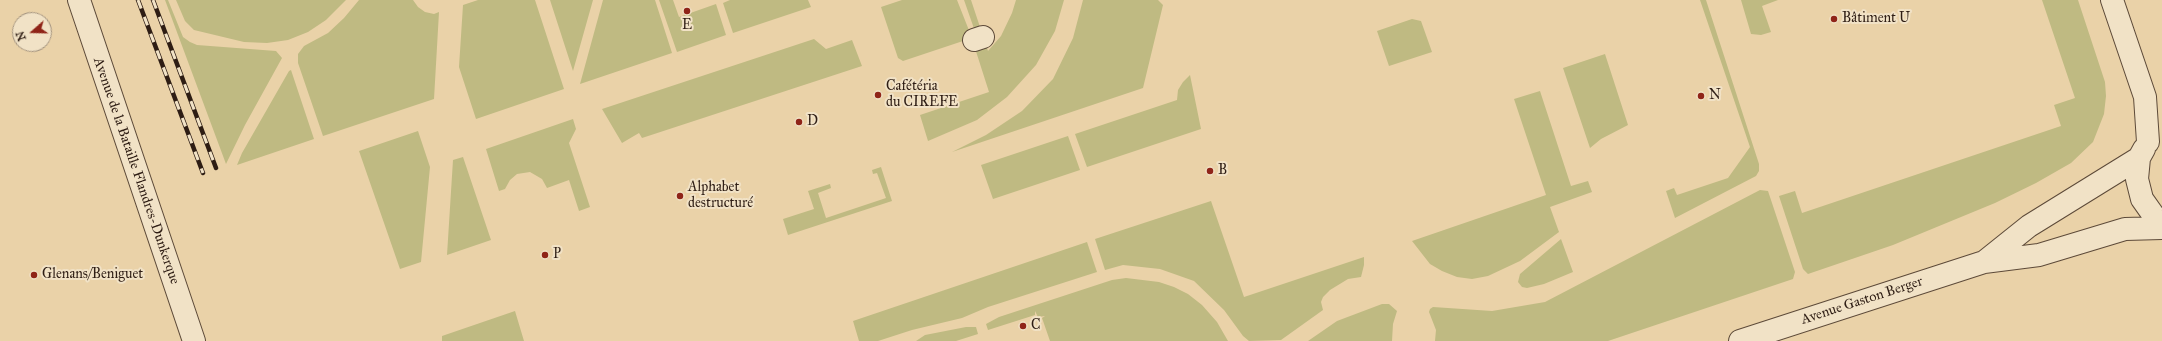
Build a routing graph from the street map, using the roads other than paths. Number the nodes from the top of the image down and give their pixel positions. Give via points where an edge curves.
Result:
1 (80, 0) edge
2 (2112, 0) edge
3 (2150, 143) edge
4 (2162, 221) edge
5 (2162, 228) edge
6 (1984, 262) junction
7 (194, 341) edge
8 (1740, 341) edge

1 - 7 street, Avenue de la Bataille Flandres-Dunkerque
2 - 3 street via 2145,97
3 - 4 street via 2137,179 2142,199 2154,216
3 - 6 street, Avenue Gaston Berger via 2029,226
5 - 6 street, Avenue Gaston Berger via 2125,229 2039,255
6 - 8 street, Avenue Gaston Berger

